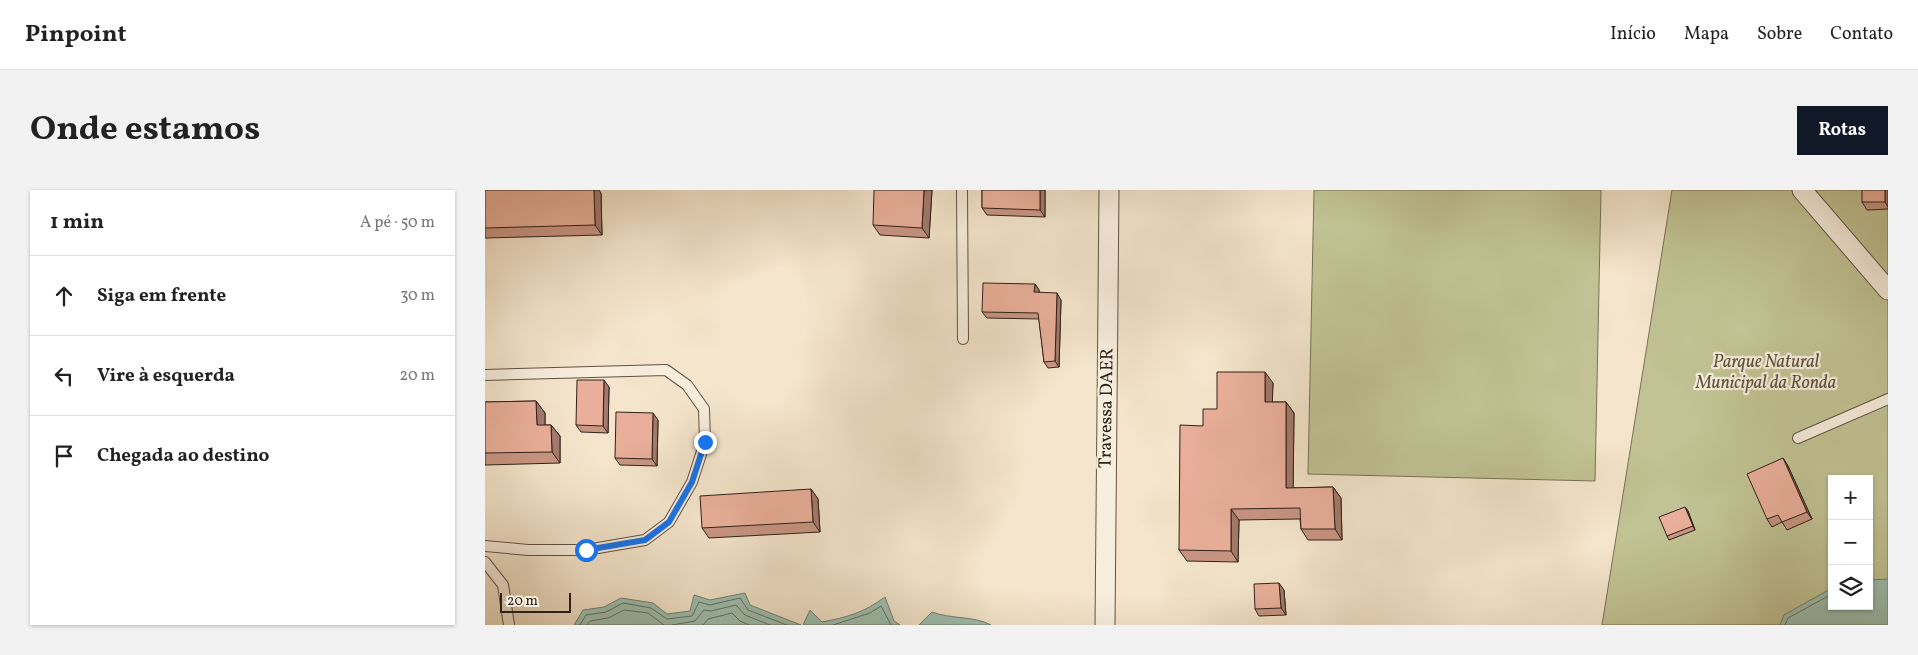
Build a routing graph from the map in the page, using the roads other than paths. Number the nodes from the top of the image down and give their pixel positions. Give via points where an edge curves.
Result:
1 (962, 190) edge
2 (1109, 190) edge
3 (1802, 190) edge
4 (1888, 290) edge
5 (963, 339) dead end
6 (485, 375) edge
7 (1888, 399) edge
8 (1798, 438) dead end
9 (485, 546) edge
10 (485, 562) edge
11 (509, 625) edge
12 (1105, 625) edge

1 - 5 lane
2 - 12 street, Travessa DAER
3 - 4 street
6 - 9 lane via 666,370 687,385 704,409 705,442 692,482 669,522 645,540 586,550
7 - 8 lane
10 - 11 lane via 503,585

